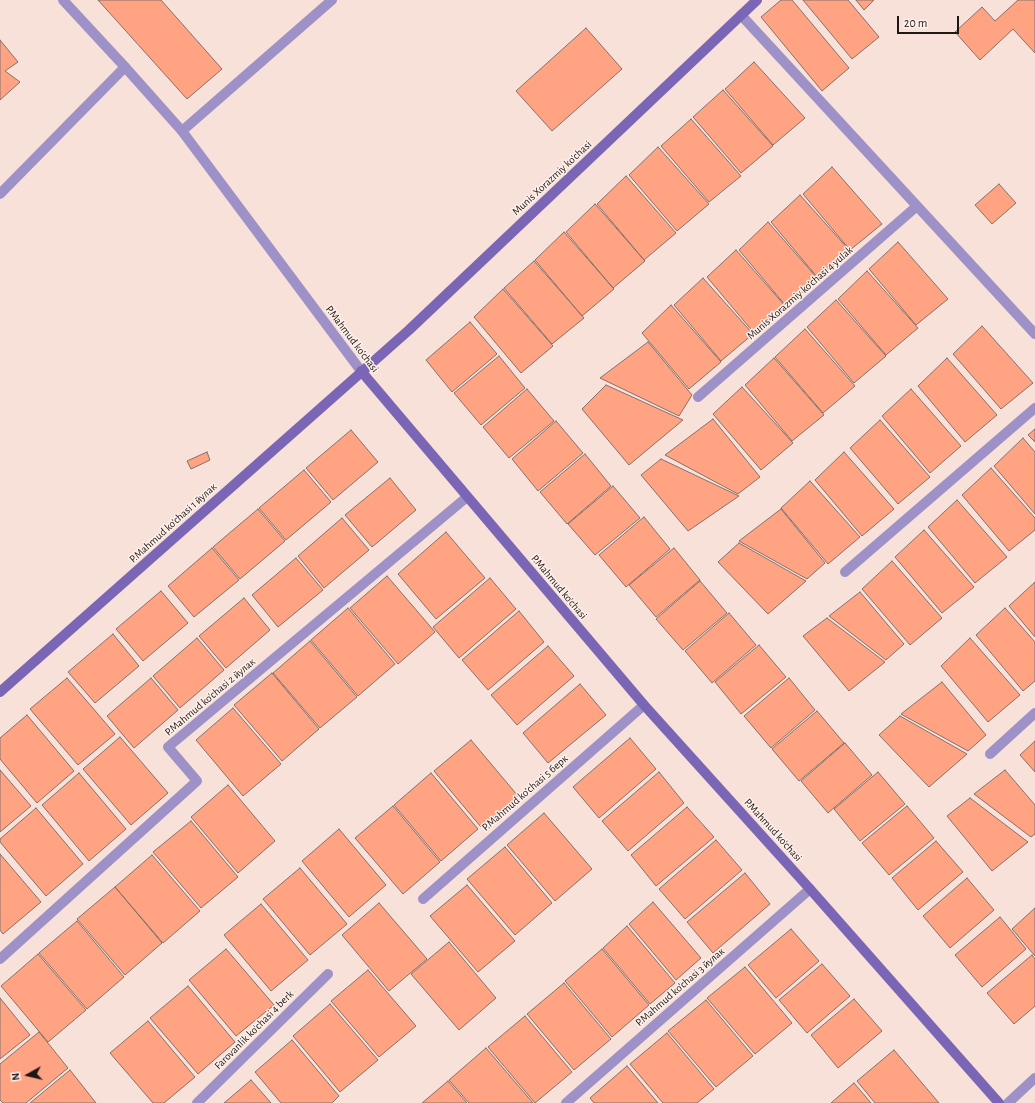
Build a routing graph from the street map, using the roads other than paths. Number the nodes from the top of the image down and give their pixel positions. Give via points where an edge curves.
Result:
1 (61, 0) edge
2 (332, 0) edge
3 (757, 0) edge
4 (741, 15) junction
5 (126, 67) junction
6 (182, 131) junction
7 (0, 194) edge
8 (917, 206) junction
9 (1035, 334) edge
10 (361, 371) junction
11 (698, 397) dead end
12 (1035, 408) edge
13 (467, 497) junction
14 (845, 572) dead end
15 (0, 692) edge
16 (644, 705) junction
17 (1035, 713) edge
18 (990, 754) dead end
19 (810, 889) junction
20 (423, 899) dead end
21 (0, 959) edge
22 (328, 974) dead end
23 (1035, 1078) edge
24 (197, 1103) edge
25 (566, 1103) edge
26 (999, 1103) edge
27 (1008, 1103) edge

1 - 5 street, P.Mahmud ko'chasi
2 - 6 street
3 - 4 street, Munis Xorazmiy ko'chasi
4 - 8 street
4 - 10 street, Munis Xorazmiy ko'chasi via 409,330
5 - 6 street, P.Mahmud ko'chasi
5 - 7 street
6 - 10 street, P.Mahmud ko'chasi
8 - 9 street
8 - 11 street, Munis Xorazmiy ko'chasi 4 yulak
10 - 13 street, P.Mahmud ko'chasi
10 - 15 street, P.Mahmud ko'chasi 1 йулак
12 - 14 street
13 - 16 street, P.Mahmud ko'chasi
13 - 21 street, P.Mahmud ko'chasi 2 йулак via 168,748 197,781
16 - 19 street, P.Mahmud ko'chasi
16 - 20 street, P.Mahmud ko'chasi 5 берк
17 - 18 street
19 - 25 street, P.Mahmud ko'chasi 3 йулак
19 - 26 street, P.Mahmud ko'chasi
22 - 24 street, Farovanlik ko'chasi 4 berk
23 - 27 street

